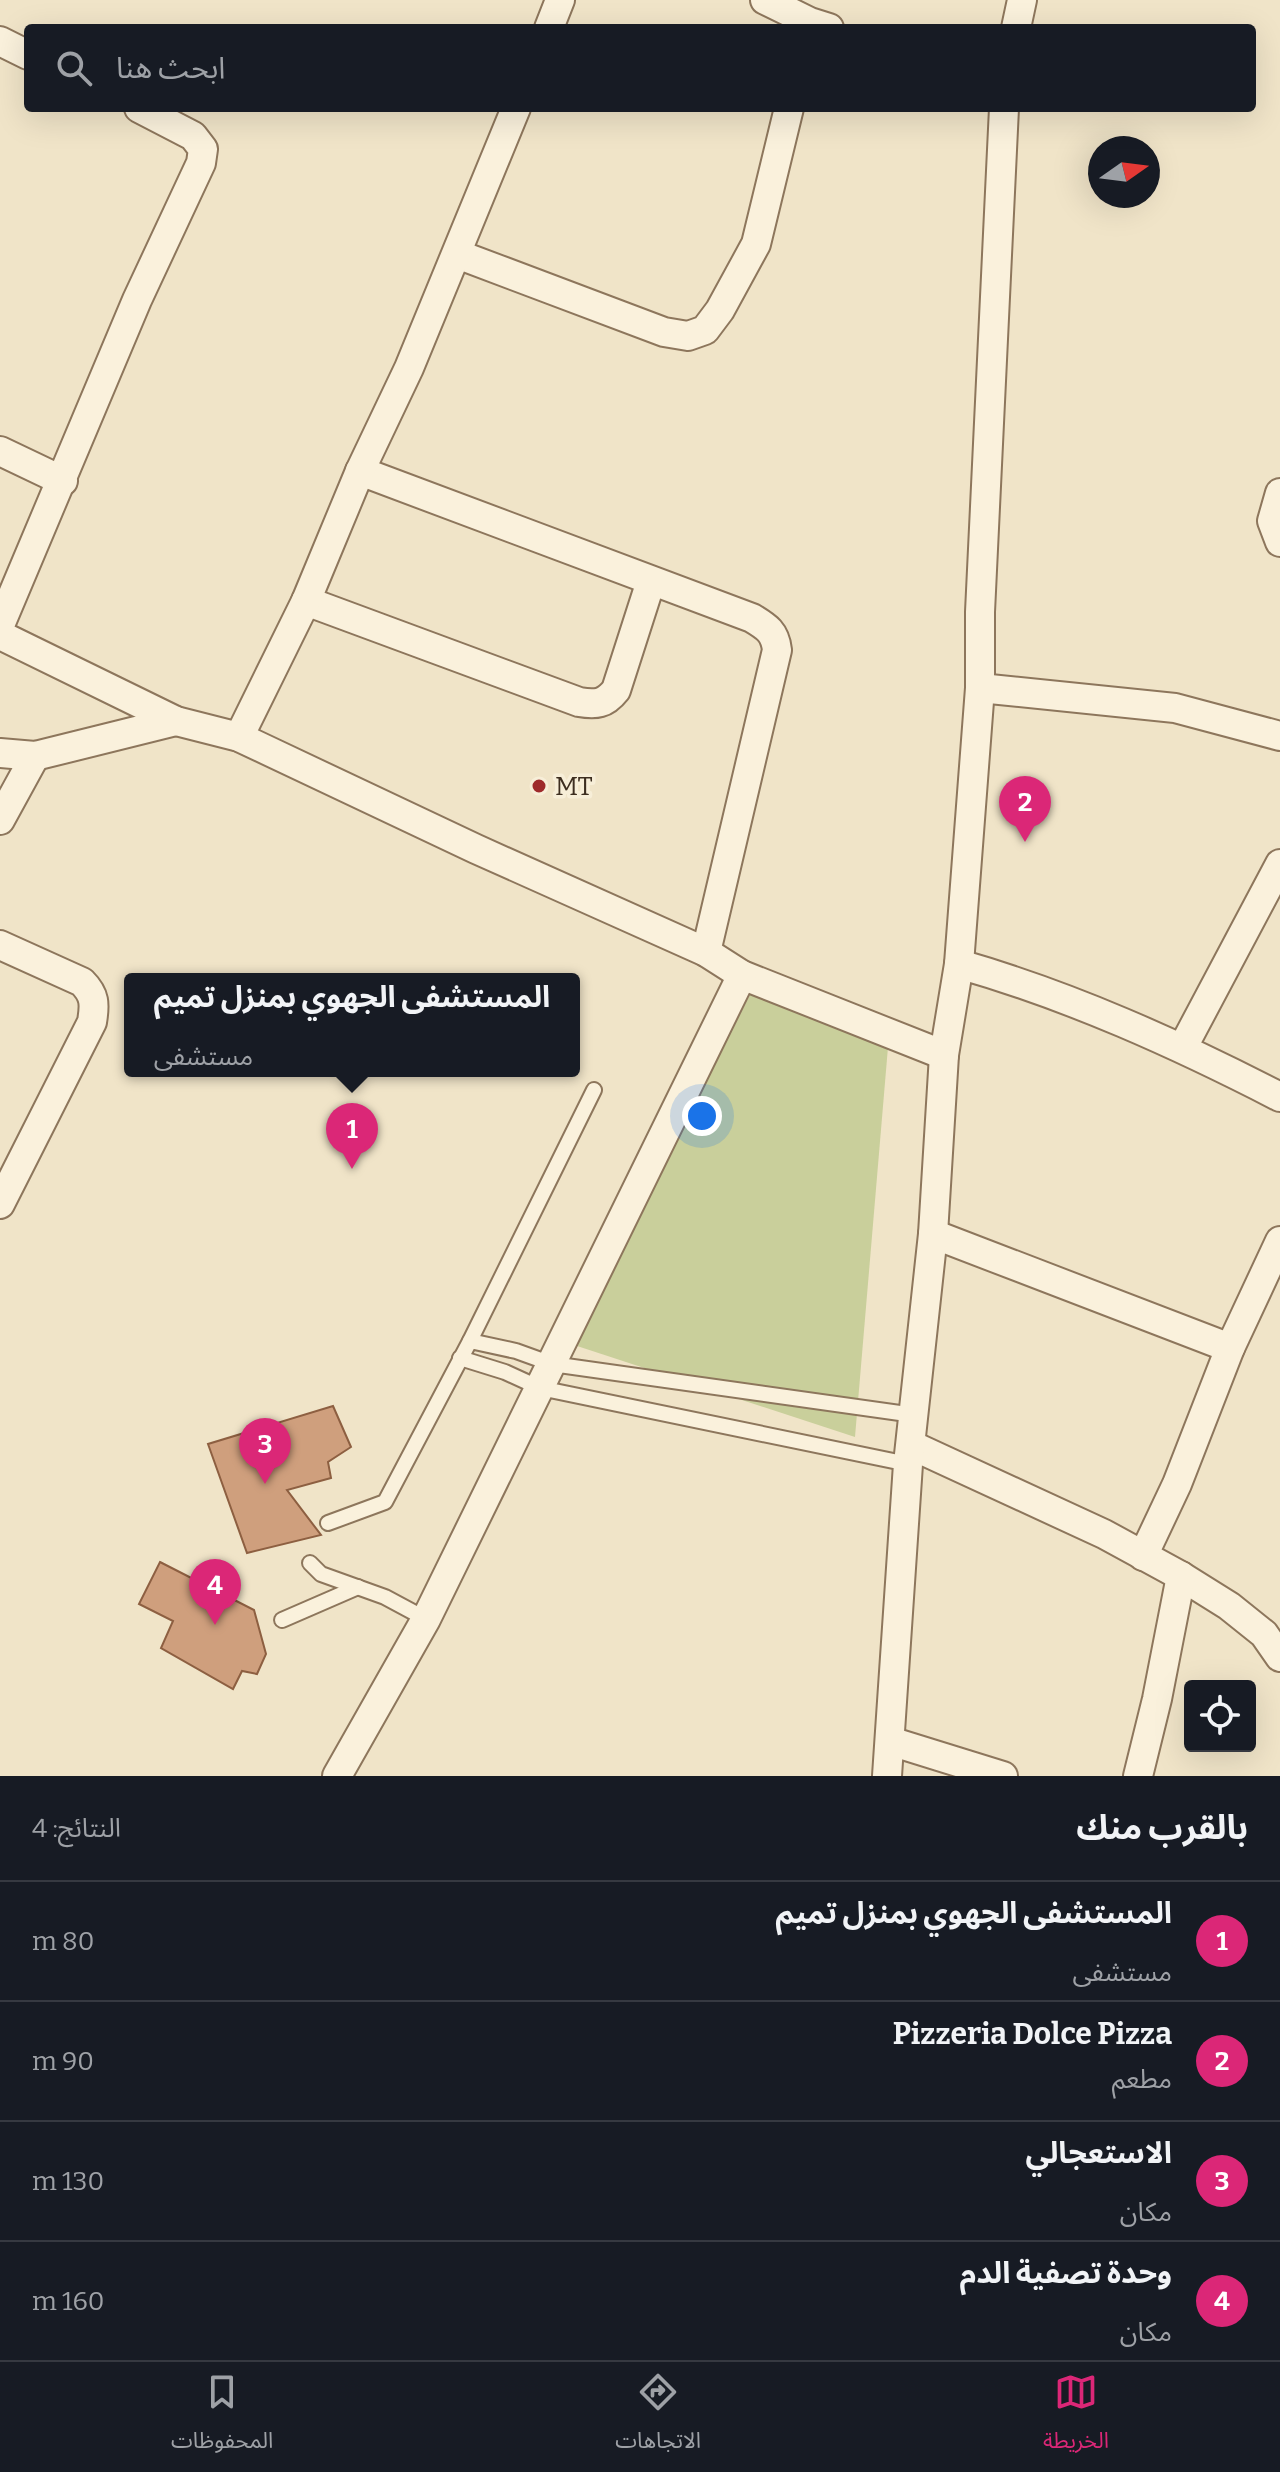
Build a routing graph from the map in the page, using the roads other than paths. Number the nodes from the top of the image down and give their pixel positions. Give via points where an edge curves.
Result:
1 (560, 0) edge
2 (765, 0) edge
3 (1022, 0) edge
4 (551, 24) edge
5 (812, 24) edge
6 (1017, 24) edge
7 (0, 41) edge
8 (24, 53) edge
9 (147, 112) edge
10 (514, 112) edge
11 (788, 112) edge
12 (1004, 112) edge
13 (457, 254) junction
14 (0, 451) edge
15 (360, 471) junction
16 (63, 481) junction
17 (1280, 493) edge
18 (1280, 542) edge
19 (651, 581) junction
20 (306, 601) junction
21 (0, 625) edge
22 (0, 635) edge
23 (980, 688) junction
24 (176, 721) junction
25 (1280, 736) edge
26 (239, 737) junction
27 (0, 753) edge
28 (35, 756) junction
29 (0, 820) edge
30 (1280, 864) edge
31 (0, 945) edge
32 (706, 952) junction
33 (959, 964) junction
34 (742, 975) junction
35 (1183, 1047) junction
36 (944, 1055) junction
37 (594, 1090) dead end
38 (1280, 1097) edge
39 (0, 1204) edge
40 (933, 1234) junction
41 (1280, 1241) edge
42 (470, 1341) junction
43 (1230, 1348) junction
44 (460, 1358) junction
45 (546, 1376) junction
46 (914, 1415) junction
47 (910, 1454) junction
48 (328, 1523) dead end
49 (1143, 1556) junction
50 (310, 1563) dead end
51 (1181, 1576) junction
52 (358, 1587) junction
53 (426, 1619) junction
54 (282, 1620) dead end
55 (1280, 1657) edge
56 (890, 1741) junction
57 (337, 1776) edge
58 (887, 1776) edge
59 (1003, 1776) edge
60 (1138, 1776) edge

1 - 4 street
2 - 5 street
3 - 6 street
7 - 8 street
9 - 16 street via 193,136 203,149 201,163 137,300
10 - 13 street
11 - 13 street via 756,244 705,330 688,336 664,332
12 - 23 street
13 - 15 street
14 - 16 street
15 - 19 street
15 - 20 street
16 - 21 street
17 - 18 street via 1272,521
19 - 20 street via 616,690 608,701 595,705
19 - 32 street via 752,618 769,628 777,650
20 - 26 street
22 - 24 street
23 - 25 street via 1175,708
23 - 33 street
24 - 26 street
24 - 28 street
26 - 32 street
27 - 28 street
28 - 29 street
30 - 35 street
31 - 39 street via 82,982 95,1003 92,1022
32 - 34 street
33 - 35 street
33 - 36 street
34 - 36 street
34 - 45 street
35 - 38 street
36 - 40 street
37 - 42 lane
40 - 43 street
40 - 46 street
41 - 43 street
42 - 44 lane
42 - 45 lane via 516,1351
43 - 49 street
44 - 45 lane via 505,1372
44 - 48 lane via 385,1502
45 - 46 lane
45 - 47 lane
45 - 53 street
46 - 47 street
47 - 49 street via 1104,1534
47 - 56 street
49 - 51 street
50 - 52 lane via 321,1574
51 - 55 street via 1264,1634
51 - 60 street
52 - 53 lane
52 - 54 lane
53 - 57 street
56 - 58 street
56 - 59 street

